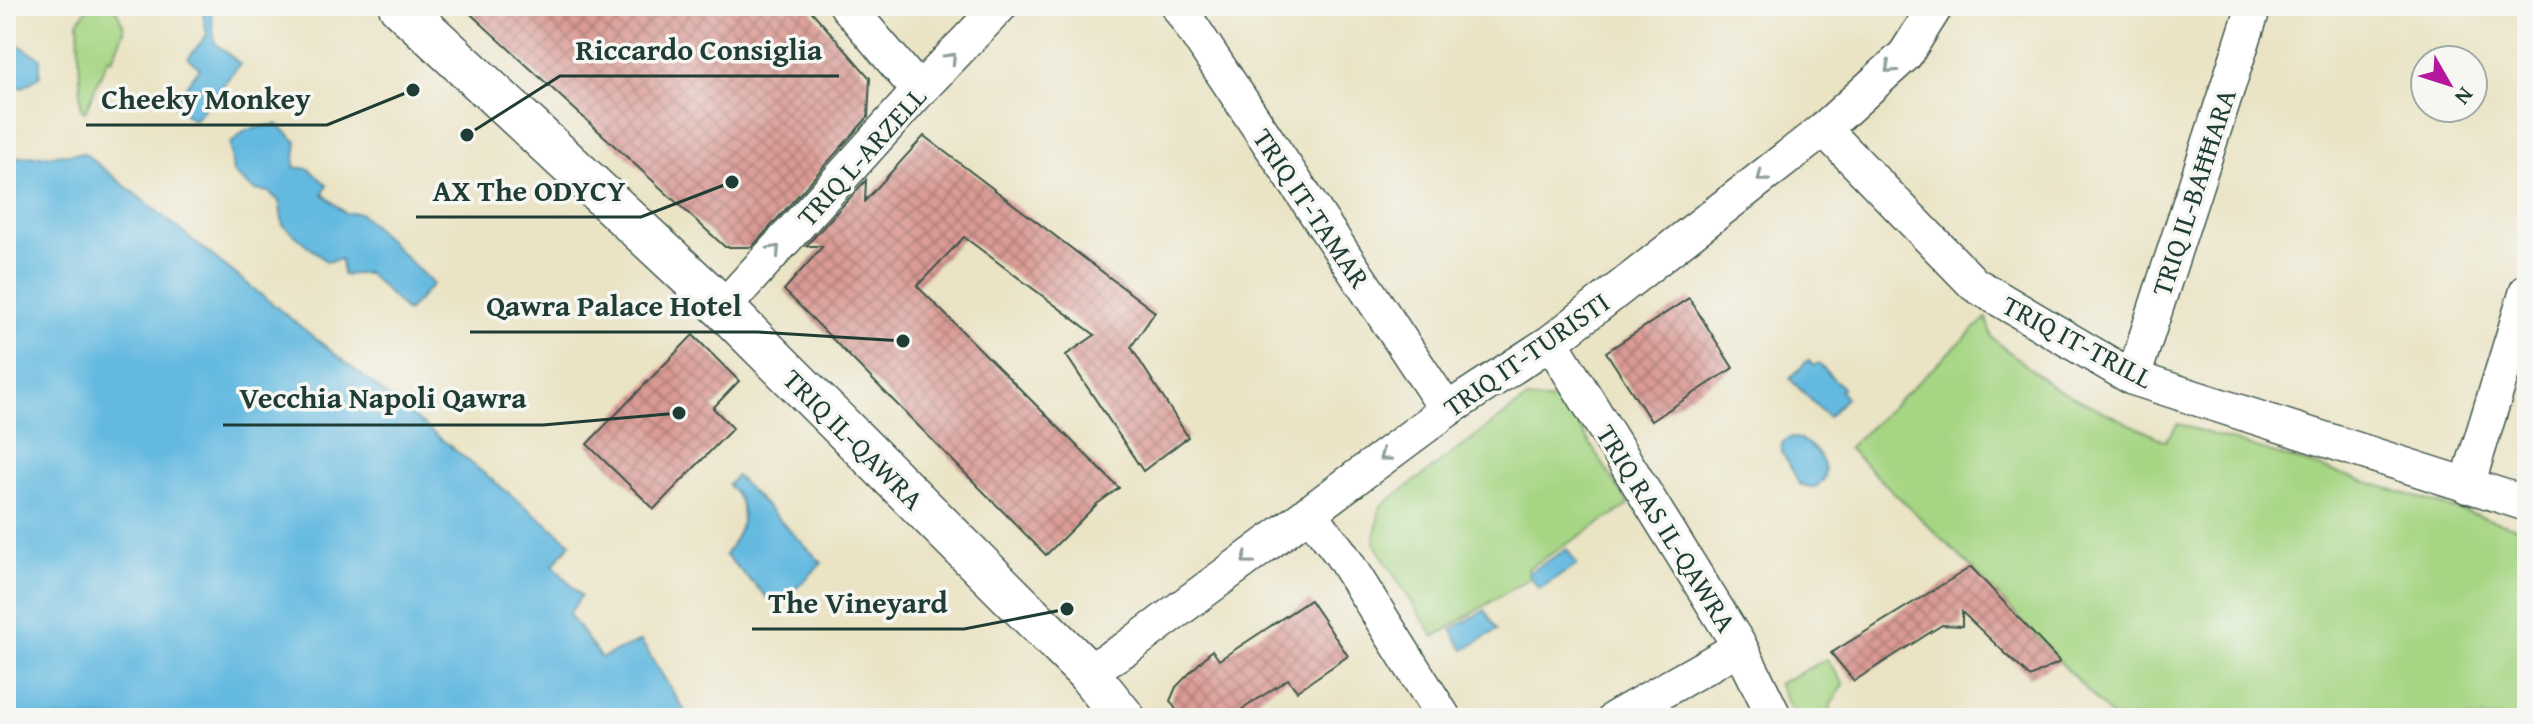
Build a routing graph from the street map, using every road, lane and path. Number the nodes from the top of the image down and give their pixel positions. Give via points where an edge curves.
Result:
1 (400, 6) edge
2 (847, 6) edge
3 (1000, 6) edge
4 (1178, 6) edge
5 (1936, 6) edge
6 (2254, 6) edge
7 (919, 91) junction
8 (1824, 129) junction
9 (2527, 291) edge
10 (723, 308) junction
11 (1551, 342) junction
12 (2133, 378) junction
13 (1447, 410) junction
14 (2467, 486) junction
15 (2527, 504) edge
16 (1309, 512) junction
17 (1740, 647) junction
18 (1087, 672) junction
19 (1124, 718) edge
20 (1444, 718) edge
21 (1615, 718) edge
22 (1775, 718) edge

1 - 10 street, TRIQ IL-QAWRA
2 - 7 street
7 -> 3 street, TRIQ L-ARZELL
4 - 13 street, TRIQ IT-TAMAR
5 -> 8 street, TRIQ IT-TURISTI via 1905,55
6 - 12 street, TRIQ IL-BAĦĦARA
10 -> 7 street, TRIQ L-ARZELL
8 -> 11 street, TRIQ IT-TURISTI
8 - 12 street, TRIQ IT-TRILL via 1974,284
9 - 14 street
10 - 18 street, TRIQ IL-QAWRA
11 - 13 street, TRIQ IT-TURISTI
11 - 17 street, TRIQ RAS IL-QAWRA
12 - 14 street, TRIQ IT-TRILL
13 -> 16 street, TRIQ IT-TURISTI
14 - 15 street, TRIQ IT-TRILL
16 -> 18 street, TRIQ IT-TURISTI
16 - 20 street
17 - 21 street
17 - 22 street, TRIQ RAS IL-QAWRA
18 - 19 street, TRIQ IL-QAWRA

